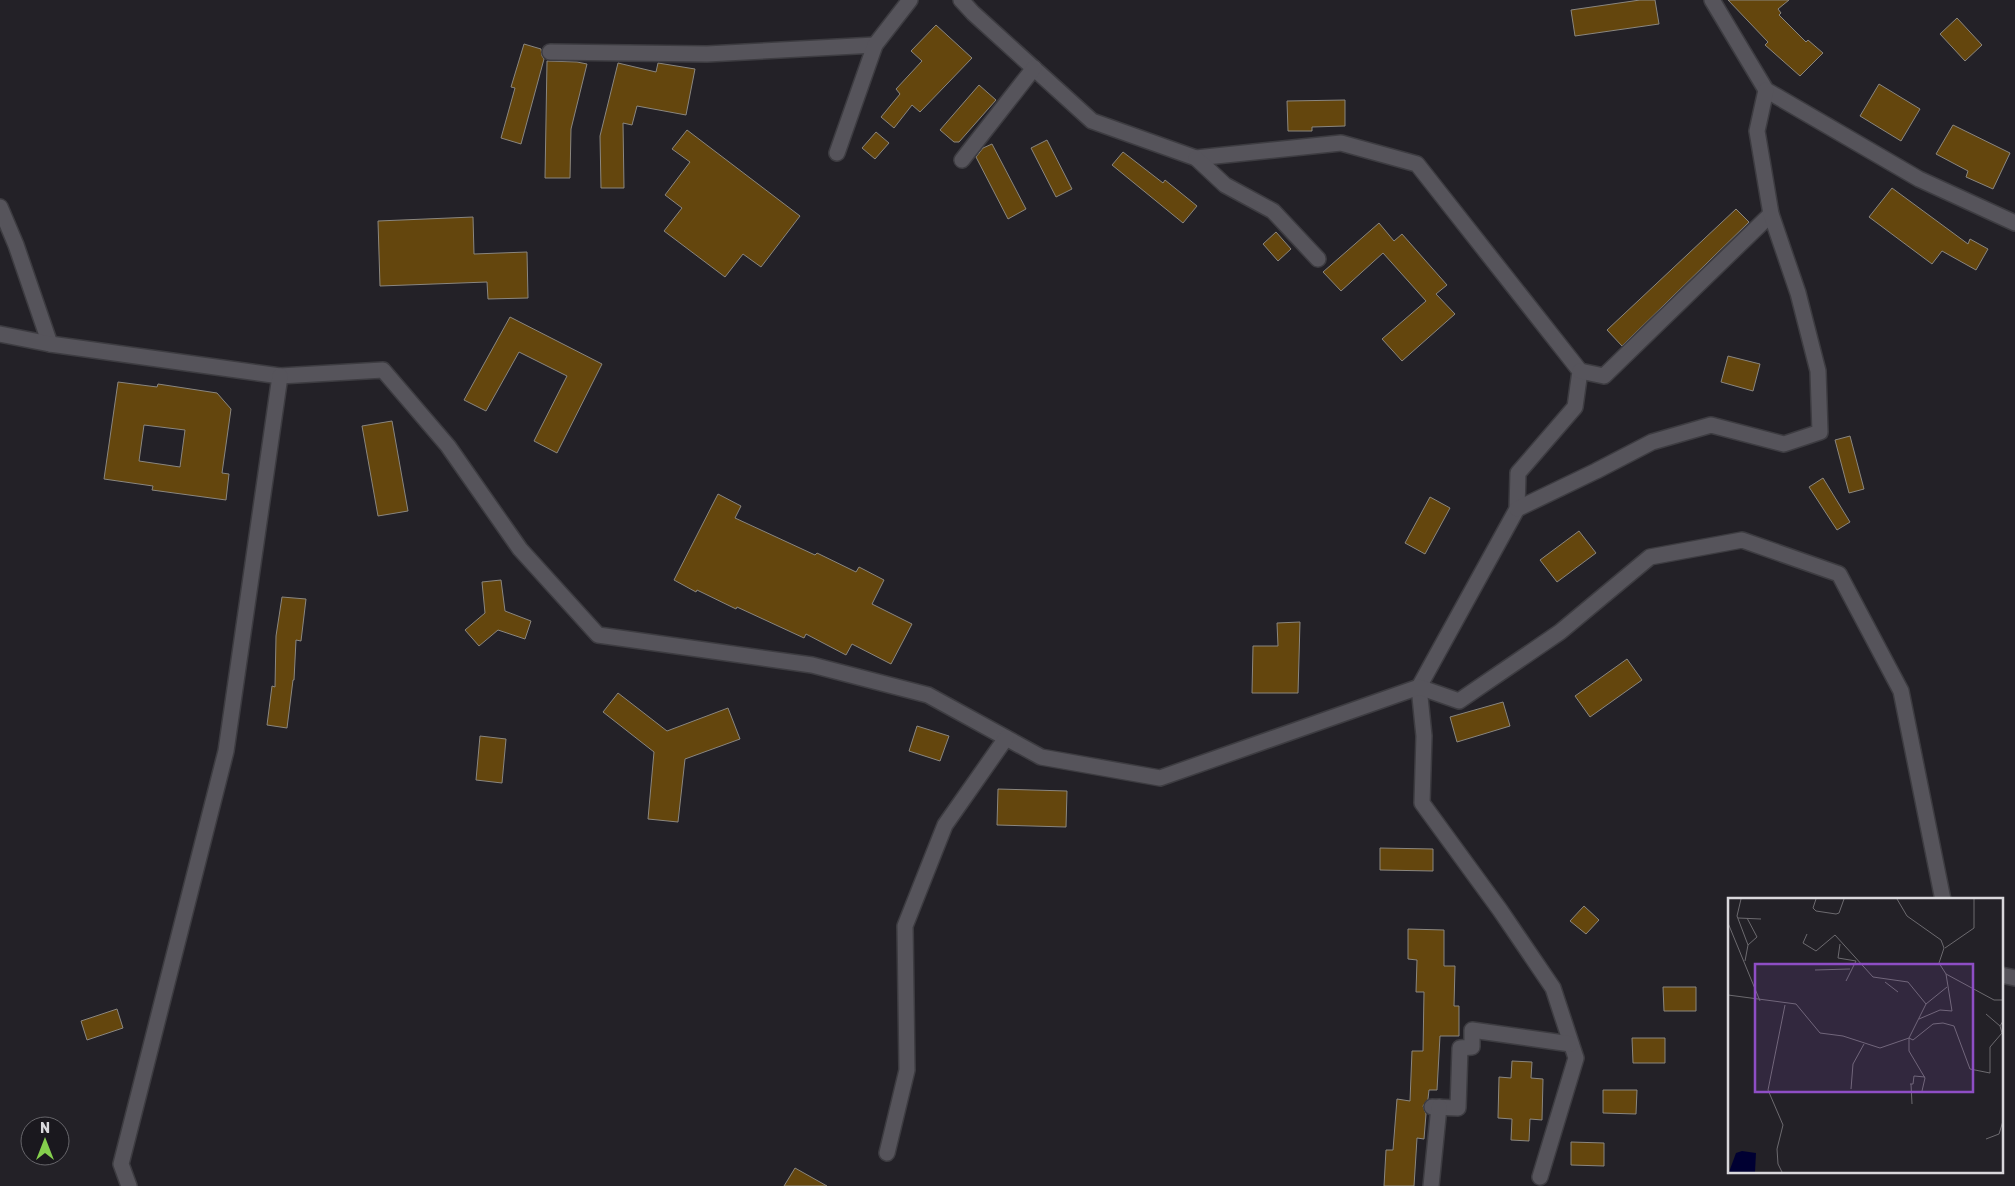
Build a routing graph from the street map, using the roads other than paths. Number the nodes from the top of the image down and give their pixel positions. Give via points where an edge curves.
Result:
1 (910, 0) edge
2 (961, 0) edge
3 (1712, 0) edge
4 (875, 45) junction
5 (550, 52) dead end
6 (1034, 68) junction
7 (1766, 90) junction
8 (837, 153) dead end
9 (1196, 158) junction
10 (962, 160) dead end
11 (0, 207) edge
12 (1770, 214) junction
13 (2015, 223) edge
14 (1318, 260) dead end
15 (0, 334) edge
16 (50, 344) junction
17 (1580, 371) junction
18 (280, 376) junction
19 (1517, 509) junction
20 (1419, 687) junction
21 (1006, 738) junction
22 (1943, 898) edge
23 (2002, 975) edge
24 (2015, 978) edge
25 (1572, 1044) junction
26 (887, 1153) dead end
27 (1540, 1177) dead end
28 (129, 1186) edge
29 (1431, 1186) edge

1 - 4 street
2 - 6 street
3 - 7 street
4 - 5 street via 706,54
4 - 8 street
6 - 9 street via 1092,121
6 - 10 street
7 - 12 street via 1757,131
7 - 13 street via 1919,179
9 - 14 street via 1226,185 1273,211
9 - 17 street via 1340,143 1417,164
11 - 16 street
12 - 17 street via 1604,376
12 - 19 street via 1798,293 1818,371 1820,432 1784,444 1711,425 1652,442
15 - 16 street
16 - 18 street
17 - 19 street via 1575,407 1518,473
18 - 21 street via 383,370 448,446 520,549 598,635 812,665 928,695
18 - 28 street via 226,751 121,1164
19 - 20 street
20 - 21 street via 1160,778 1041,757
20 - 22 street via 1459,701 1560,632 1650,557 1742,540 1839,574 1901,692
20 - 25 street via 1424,736 1422,803 1553,988
21 - 26 street via 945,825 905,926 907,1070
23 - 24 street
25 - 27 street via 1576,1058
25 - 29 street via 1472,1030 1472,1047 1460,1048 1458,1108 1435,1107

